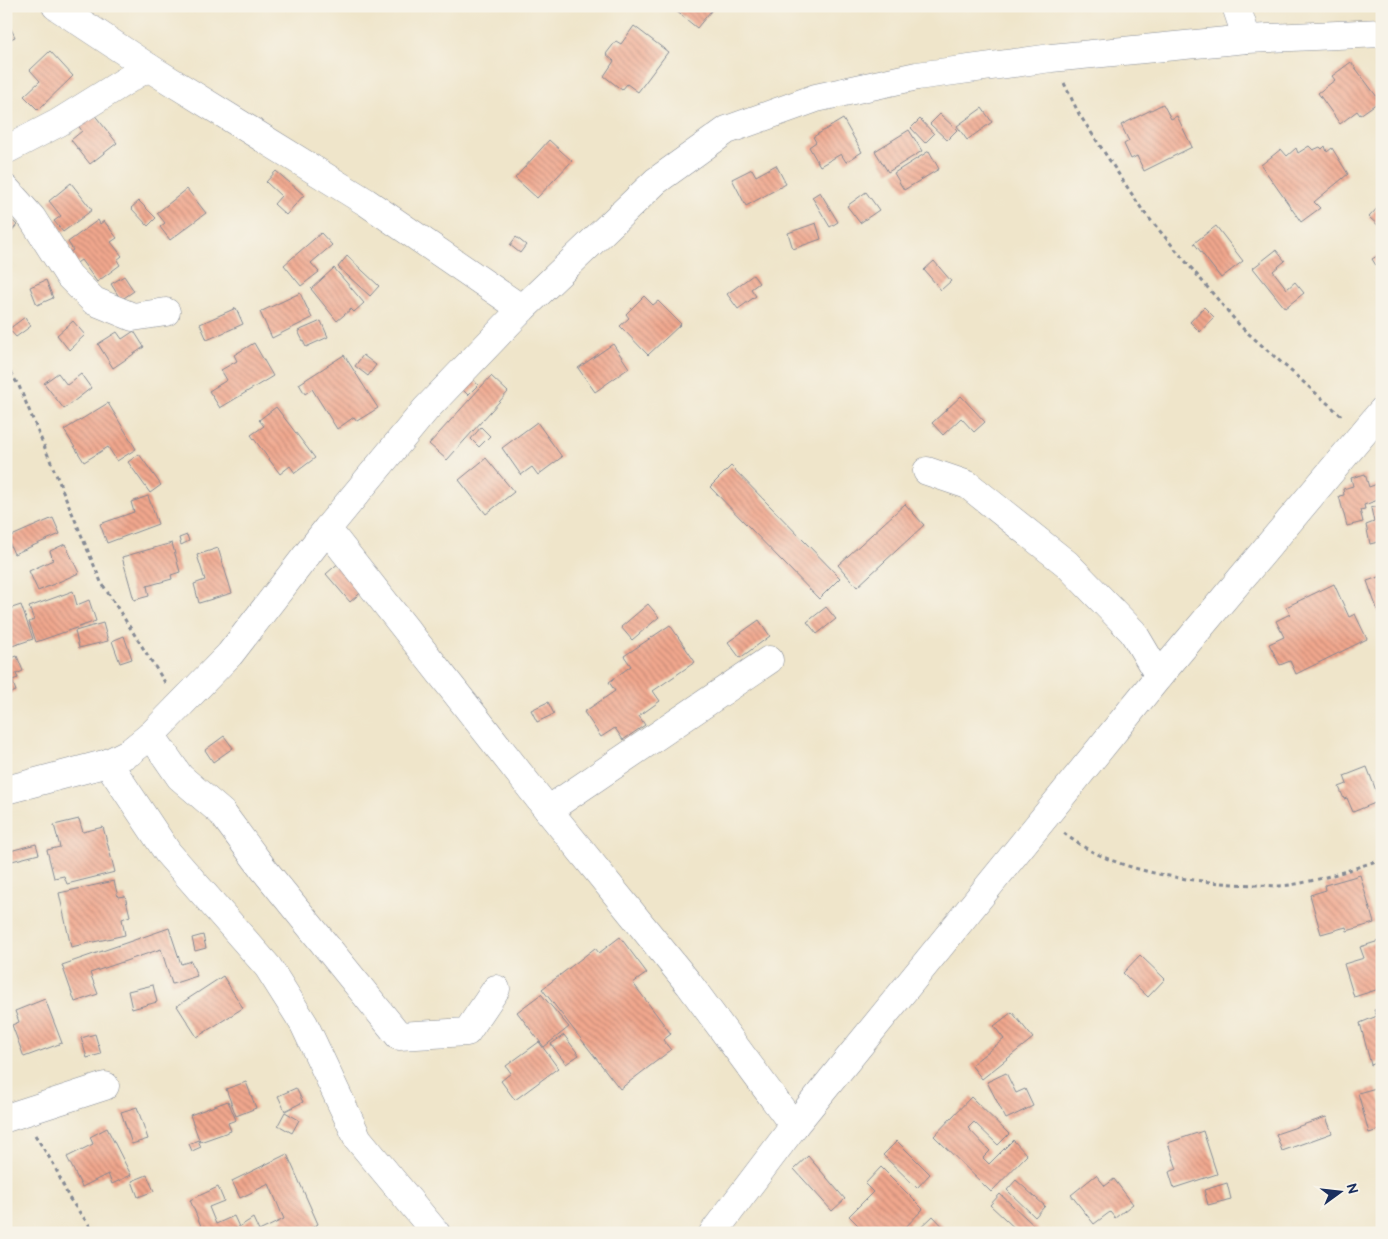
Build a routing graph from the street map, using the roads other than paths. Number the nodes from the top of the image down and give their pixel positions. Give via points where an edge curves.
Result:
1 (56, 6) edge
2 (1236, 6) edge
3 (1382, 33) edge
4 (1246, 38) junction
5 (148, 67) junction
6 (6, 150) edge
7 (6, 189) edge
8 (522, 309) junction
9 (166, 312) dead end
10 (1382, 411) edge
11 (927, 471) dead end
12 (327, 529) junction
13 (769, 660) dead end
14 (1159, 676) junction
15 (151, 735) junction
16 (108, 763) junction
17 (6, 790) edge
18 (548, 810) junction
19 (496, 989) dead end
20 (105, 1086) dead end
21 (13, 1116) edge
22 (794, 1126) junction
23 (436, 1233) edge
24 (713, 1233) edge

1 - 5 street
2 - 4 street
3 - 4 street
4 - 8 street via 1051,58 917,76 826,96 727,130 656,180
5 - 6 street via 58,123
5 - 8 street via 366,202
7 - 9 street via 32,218 69,276 94,301 133,317
8 - 12 street via 426,409
10 - 14 street
11 - 14 street via 968,485 1067,564 1133,632
12 - 15 street via 230,654
12 - 18 street
13 - 18 street
14 - 22 street
15 - 16 street via 130,752
15 - 19 street via 180,777 222,813 399,1036 467,1032
16 - 17 street
16 - 23 street via 168,853 268,967 304,1024 358,1139
18 - 22 street via 689,984
20 - 21 street
22 - 24 street

